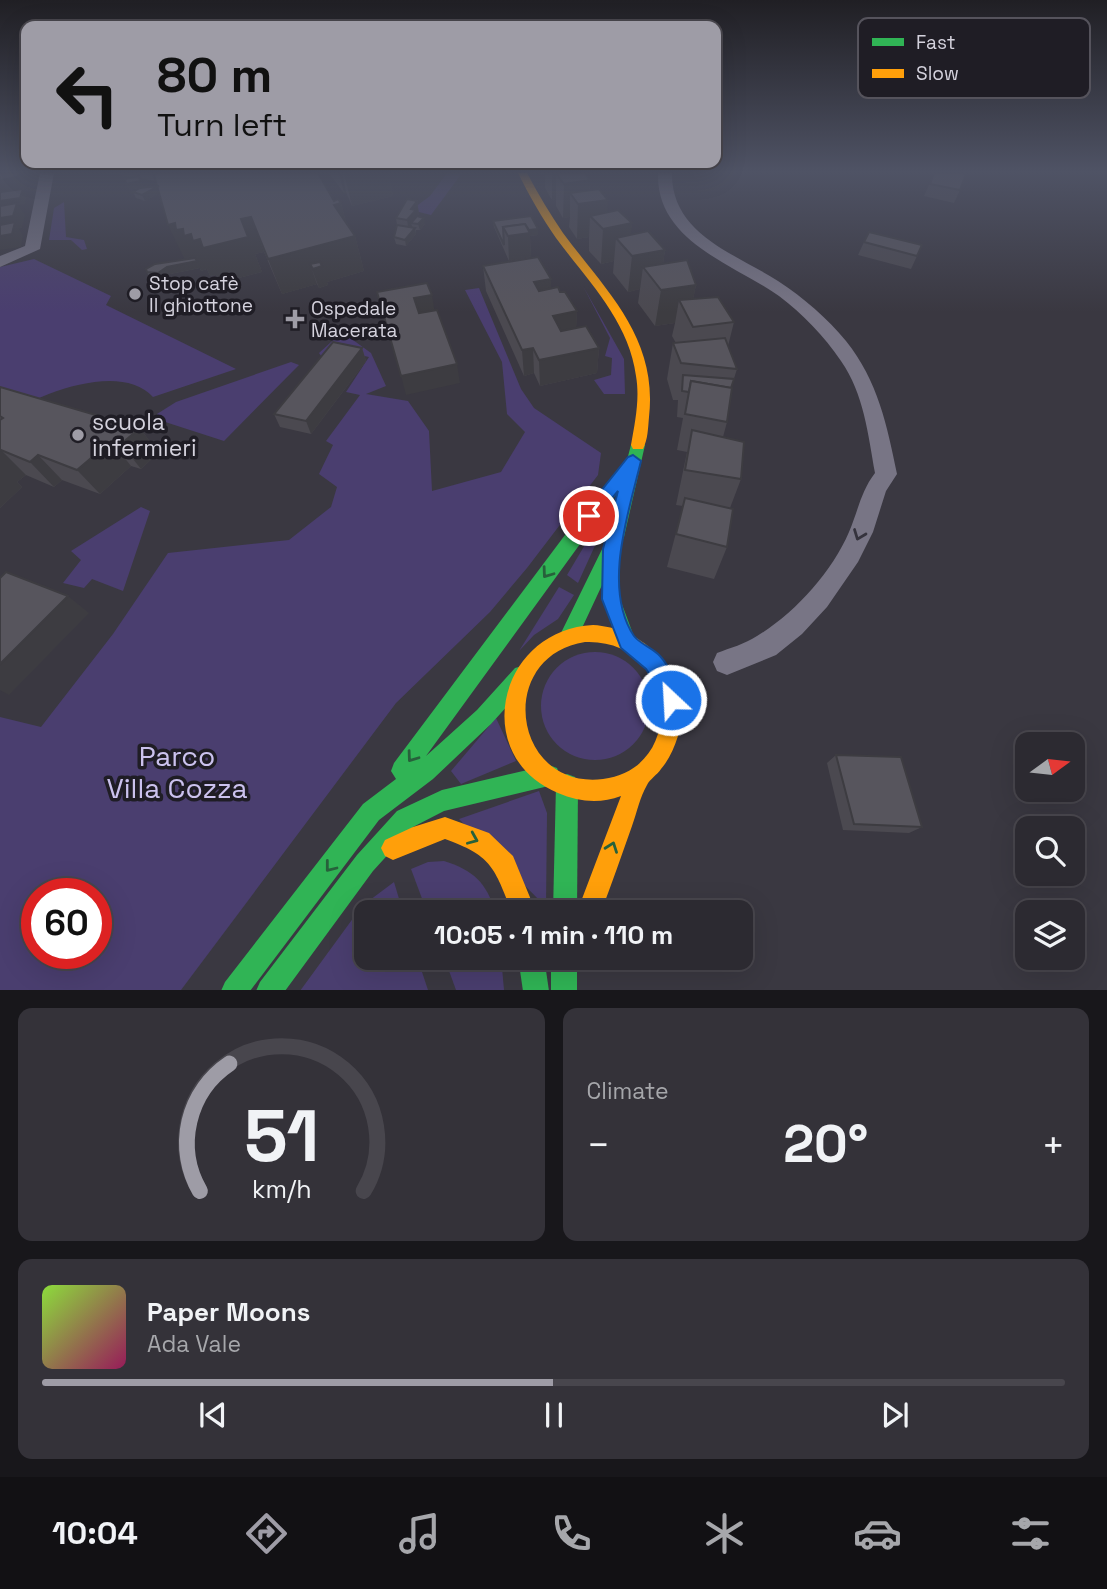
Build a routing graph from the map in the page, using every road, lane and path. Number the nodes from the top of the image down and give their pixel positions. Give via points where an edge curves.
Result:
1 (38, 219) edge
2 (550, 219) edge
3 (680, 219) edge
4 (0, 262) edge
5 (633, 461) junction
6 (612, 549) junction
7 (568, 637) junction
8 (627, 642) junction
9 (727, 662) dead end
10 (522, 675) junction
11 (549, 776) junction
12 (638, 779) junction
13 (567, 785) junction
14 (371, 813) junction
15 (365, 863) junction
16 (519, 900) edge
17 (565, 900) edge
18 (593, 900) edge
19 (533, 970) edge
20 (569, 970) edge
21 (564, 987) edge
22 (234, 990) edge
23 (269, 990) edge
24 (536, 990) edge

1 - 4 street via 32,249
2 - 5 main road via 623,324 644,374 645,398
3 -> 9 street via 702,245 773,284 814,317 854,366 867,387 886,474 874,488 859,539 809,607 767,645
5 - 6 main road
5 -> 14 main road
6 - 7 main road via 581,602
6 - 8 main road via 611,599
7 - 8 main road via 587,633
7 - 10 main road via 533,658
8 - 12 main road via 652,662 671,700 668,742 656,763
10 - 11 main road via 515,695 520,739
10 - 14 main road via 425,771
11 - 13 main road
11 - 15 main road via 442,801 405,819
12 - 13 main road via 616,789 591,791
18 -> 12 main road
13 - 17 main road
14 -> 22 main road
15 -> 16 main road via 412,838 445,828 481,841 505,864
15 - 23 main road
19 - 24 main road
20 - 21 main road

